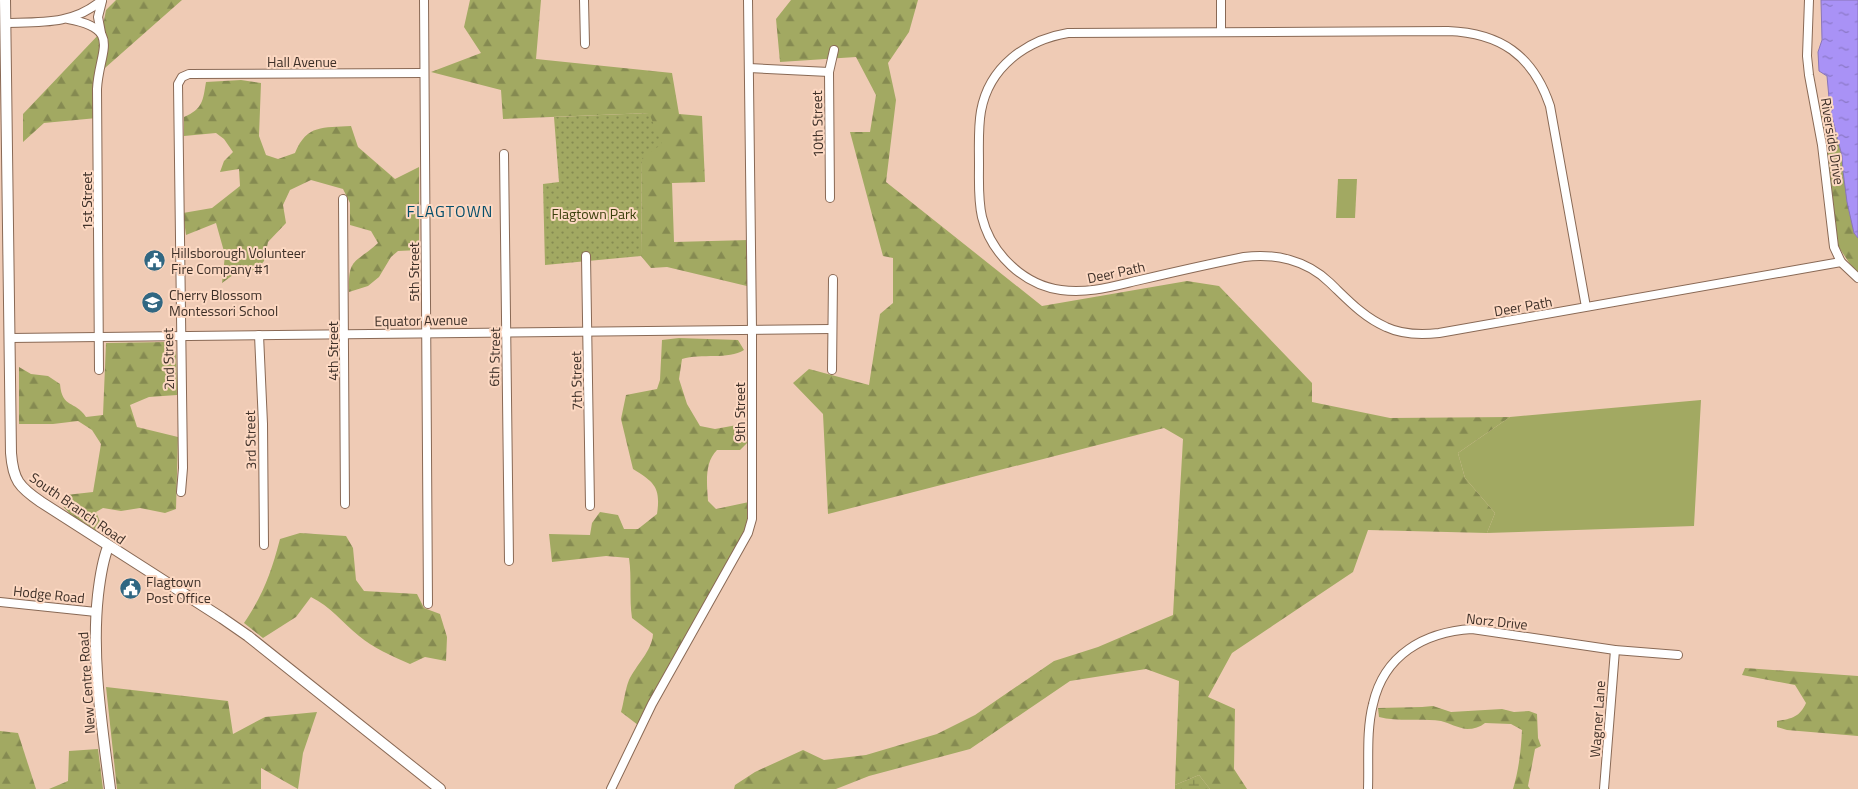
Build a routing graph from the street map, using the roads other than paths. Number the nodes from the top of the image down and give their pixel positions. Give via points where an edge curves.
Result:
1 (5, 0) edge
2 (102, 0) edge
3 (424, 0) edge
4 (584, 0) edge
5 (748, 0) edge
6 (1221, 0) edge
7 (1809, 0) edge
8 (68, 19) junction
9 (5, 23) junction
10 (1221, 32) junction
11 (101, 33) junction
12 (585, 44) dead end
13 (834, 50) dead end
14 (749, 68) junction
15 (829, 72) junction
16 (423, 73) junction
17 (182, 77) joint
18 (504, 154) dead end
19 (830, 198) dead end
20 (343, 199) dead end
21 (586, 256) dead end
22 (1841, 262) junction
23 (833, 278) dead end
24 (1858, 278) edge
25 (1586, 307) junction
26 (831, 329) junction
27 (752, 330) junction
28 (506, 331) junction
29 (588, 331) junction
30 (425, 332) junction
31 (345, 333) junction
32 (259, 334) junction
33 (99, 336) junction
34 (180, 336) junction
35 (10, 338) junction
36 (99, 370) dead end
37 (832, 370) dead end
38 (181, 492) dead end
39 (345, 504) dead end
40 (590, 506) dead end
41 (264, 545) dead end
42 (108, 546) junction
43 (509, 561) dead end
44 (0, 602) edge
45 (428, 604) dead end
46 (96, 612) junction
47 (1615, 650) junction
48 (1678, 655) dead end
49 (110, 789) edge
50 (440, 789) edge
51 (611, 789) edge
52 (1368, 789) edge
53 (1604, 789) edge

1 - 9 street, South Branch Road
2 - 8 street via 86,12
2 - 11 street, 1st Street via 98,17
3 - 16 street, 5th Street
4 - 12 street
5 - 14 street, 9th Street
6 - 10 street
7 - 22 street, Riverside Drive via 1809,75 1824,154 1834,246
8 - 9 street
8 - 11 street via 83,22
9 - 35 street, South Branch Road
10 - 25 street, Deer Path via 1466,32 1490,38 1513,50 1533,70 1550,106
10 - 25 street, Deer Path via 1068,33 1040,40 1008,61 990,85 981,110 980,192 986,228 996,248 1013,267 1049,287 1089,291 1244,257 1284,257 1317,272 1377,323 1400,332 1423,335
11 - 33 street, 1st Street via 105,48 97,89
13 - 15 street, 10th Street
14 - 15 street
14 - 27 street, 9th Street
15 - 19 street, 10th Street
16 - 17 street, Hall Avenue via 189,74
16 - 30 street, 5th Street
17 - 34 street, 2nd Street via 178,84
18 - 28 street, 6th Street
20 - 31 street, 4th Street
21 - 29 street, 7th Street
22 - 24 street, Riverside Drive
22 - 25 street, Deer Path
23 - 26 street
26 - 27 street, Equator Avenue
26 - 37 street
27 - 29 street, Equator Avenue
27 - 51 street, 9th Street via 752,512 748,533 652,704
28 - 29 street, Equator Avenue
28 - 30 street, Equator Avenue
28 - 43 street, 6th Street
29 - 40 street, 7th Street
30 - 31 street, Equator Avenue
30 - 45 street, 5th Street
31 - 32 street, Equator Avenue
31 - 39 street, 4th Street
32 - 34 street, Equator Avenue
32 - 41 street, 3rd Street
33 - 34 street, Equator Avenue
33 - 35 street, Equator Avenue
33 - 36 street, 1st Street
34 - 38 street, 2nd Street
35 - 42 street, South Branch Road via 11,453 16,480 26,492
42 - 46 street, New Centre Road
42 - 50 street, South Branch Road via 248,636
44 - 46 street, Hodge Road
46 - 49 street, New Centre Road via 96,655
47 - 48 street, Norz Drive
47 - 52 street, Norz Drive via 1472,629 1435,634 1421,641 1394,662 1376,692 1372,706
47 - 53 street, Wagner Lane

